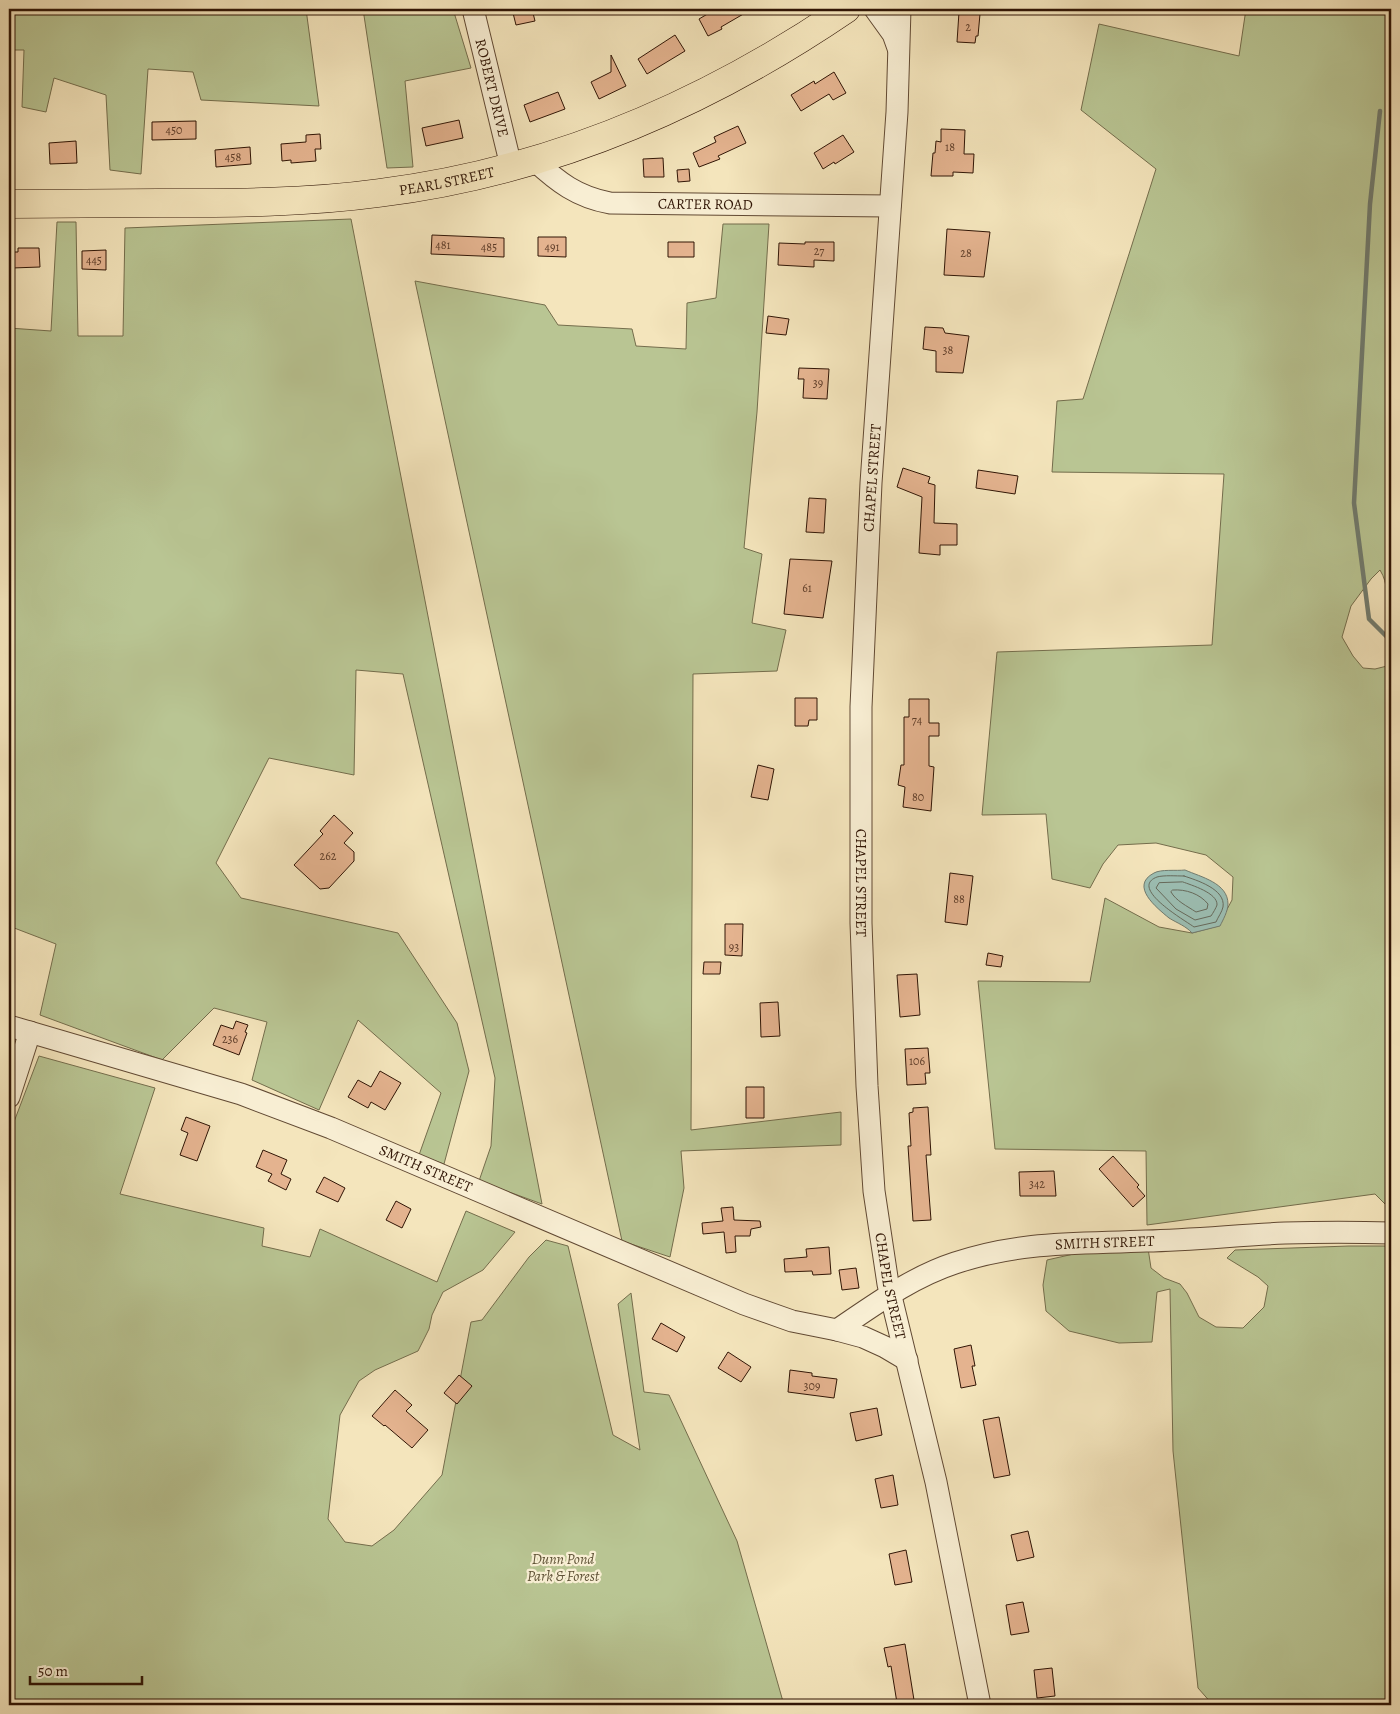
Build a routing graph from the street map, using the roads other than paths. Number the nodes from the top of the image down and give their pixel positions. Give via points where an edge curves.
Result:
1 (473, 9) edge
2 (846, 9) edge
3 (875, 9) edge
4 (900, 9) edge
5 (899, 51) junction
6 (522, 163) junction
7 (9, 204) edge
8 (890, 206) junction
9 (9, 1026) edge
10 (30, 1032) junction
11 (9, 1097) edge
12 (1391, 1233) edge
13 (891, 1294) junction
14 (837, 1330) junction
15 (907, 1360) junction
16 (980, 1705) edge

1 - 6 street, ROBERT DRIVE
2 - 6 main road, PEARL STREET via 777,54 682,104 624,130
3 - 5 street, CHAPEL STREET via 893,34
4 - 5 street, CHAPEL STREET
5 - 8 street, CHAPEL STREET via 898,112
6 - 7 main road, PEARL STREET via 418,188 304,201
6 - 8 street, CARTER ROAD via 592,200 610,203
8 - 13 street, CHAPEL STREET via 865,602 860,823 862,969 870,1138 876,1206
9 - 10 street, SMITH STREET
10 - 11 street
10 - 14 street, SMITH STREET via 241,1094 331,1128 744,1304 792,1321
12 - 13 street, SMITH STREET via 1285,1233 1027,1246 954,1263
13 - 14 street, SMITH STREET
13 - 15 street, CHAPEL STREET
14 - 15 street, SMITH STREET via 874,1342
15 - 16 street, CHAPEL STREET via 940,1499

